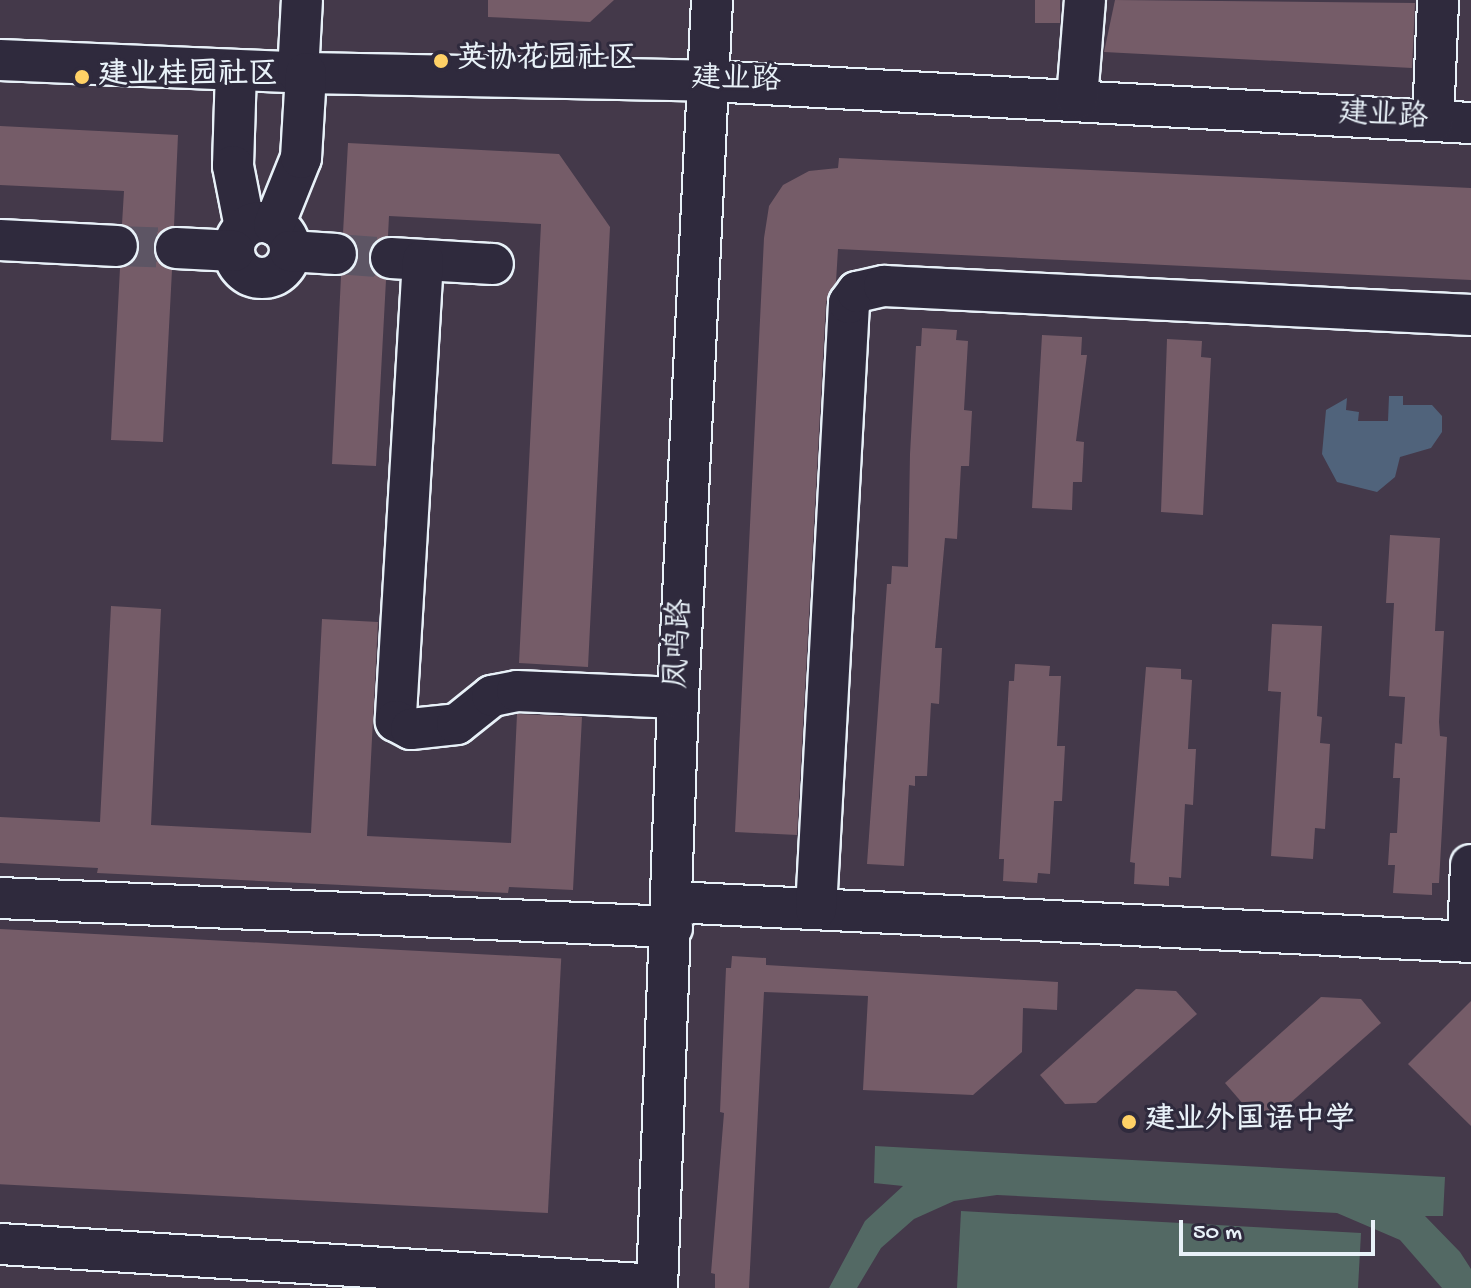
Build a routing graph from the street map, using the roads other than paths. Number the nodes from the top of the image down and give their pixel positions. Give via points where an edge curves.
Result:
1 (302, 0) edge
2 (712, 0) edge
3 (1085, 0) edge
4 (1438, 0) edge
5 (0, 60) edge
6 (236, 70) junction
7 (302, 73) junction
8 (710, 81) junction
9 (1077, 99) junction
10 (1452, 122) edge
11 (261, 238) junction
12 (0, 240) edge
13 (117, 246) tunnel mouth
14 (176, 248) tunnel mouth
15 (336, 254) tunnel mouth
16 (493, 264) dead end
17 (1471, 315) edge
18 (678, 698) junction
19 (1471, 865) edge
20 (0, 898) edge
21 (816, 909) junction
22 (672, 914) junction
23 (1469, 942) edge
24 (0, 1244) edge
25 (657, 1286) edge

1 - 7 street
2 - 8 street, 凤鸣路
3 - 9 street
4 - 10 street
5 - 6 street, 建业路
6 - 7 street, 建业路
6 - 11 street via 233,166
7 - 8 street, 建业路
7 - 11 street via 301,158
8 - 9 street, 建业路
8 - 18 street, 凤鸣路
9 - 10 street, 建业路
11 - 14 street
11 - 15 street
12 - 13 street
16 - 18 street via 407,259 396,721 411,729 457,724 492,696 517,691
17 - 21 street via 884,286 857,292 849,303
18 - 22 street, 凤鸣路
19 - 23 street
20 - 22 street
21 - 22 street
21 - 23 street
22 - 25 street, 凤鸣路
24 - 25 street

